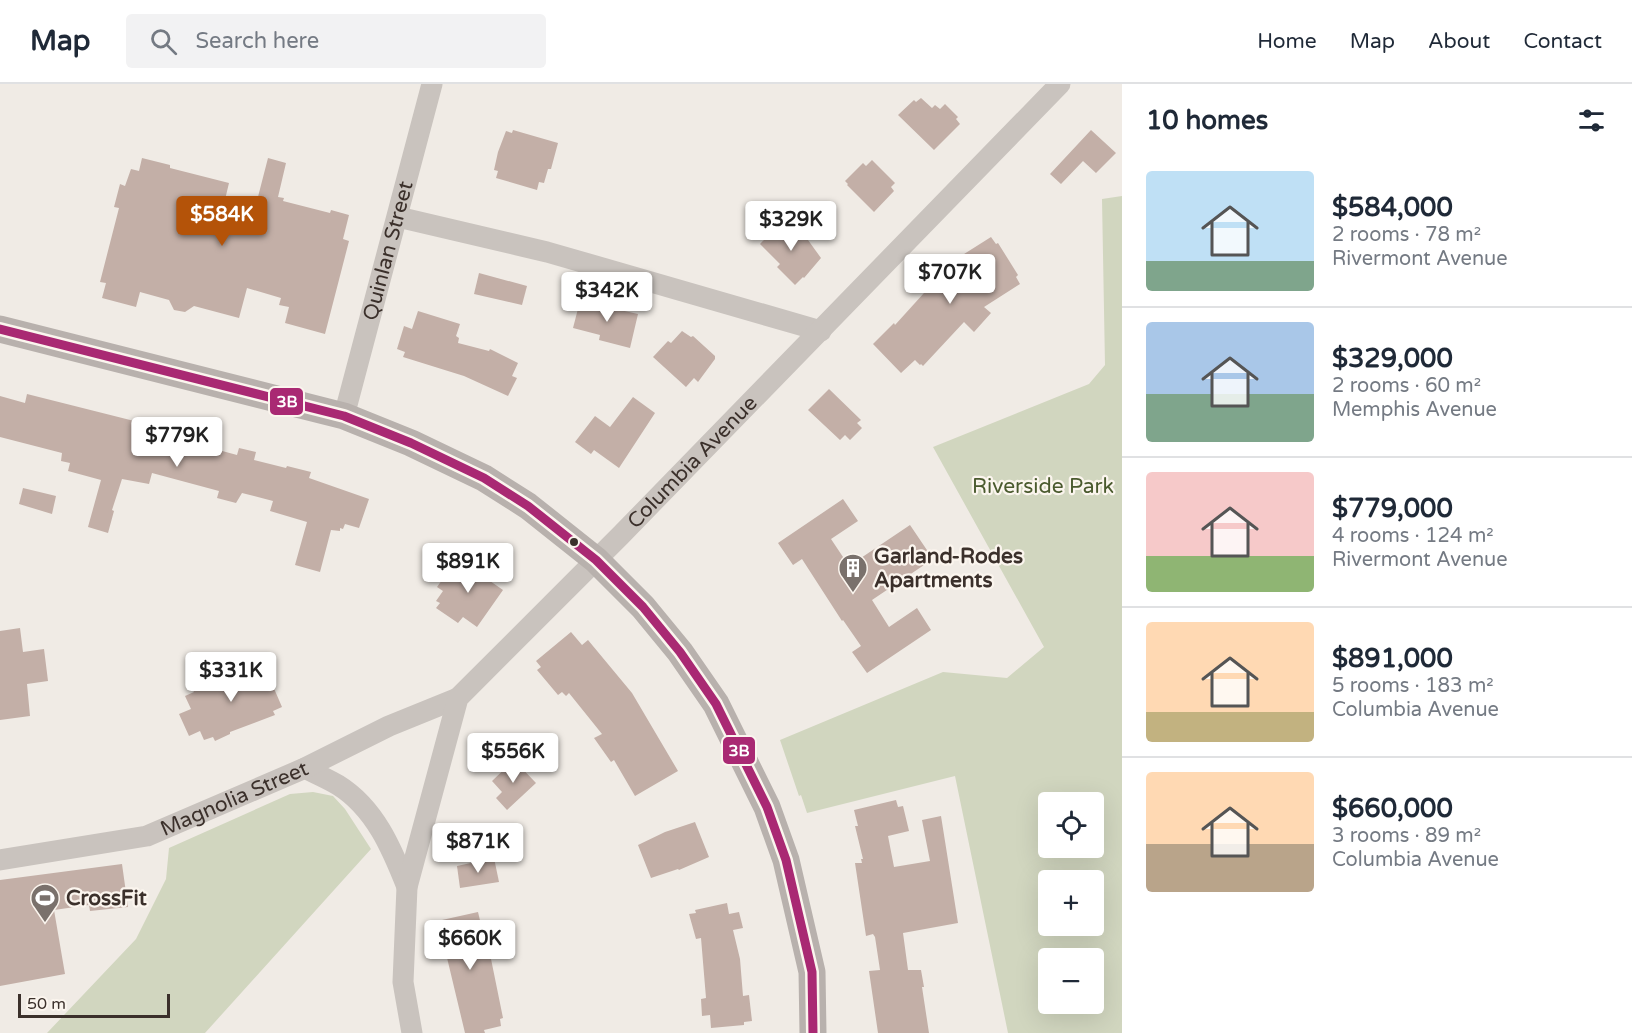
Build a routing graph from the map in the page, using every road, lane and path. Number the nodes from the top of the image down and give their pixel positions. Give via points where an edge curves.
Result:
1 (432, 84) edge
2 (1060, 84) edge
3 (398, 217) junction
4 (0, 329) edge
5 (821, 330) junction
6 (344, 416) junction
7 (596, 560) junction
8 (458, 698) junction
9 (305, 768) junction
10 (0, 860) edge
11 (407, 887) junction
12 (411, 1033) edge
13 (813, 1033) edge

1 - 3 street, Quinlan Street
2 - 5 street, Columbia Avenue
3 - 5 street via 547,252
3 - 6 street, Quinlan Street
4 - 6 main road
5 - 7 street, Columbia Avenue
6 - 7 main road via 484,478 528,506
7 - 8 street, Columbia Avenue
7 - 13 main road via 680,652 716,704 767,807 786,860 812,972
8 - 9 street, Magnolia Street via 389,726
8 - 11 street, Columbia Avenue
9 - 10 street, Magnolia Street via 147,836
9 - 11 street, Columbia Avenue via 340,786 370,814 393,851
11 - 12 street, Columbia Avenue via 403,982

